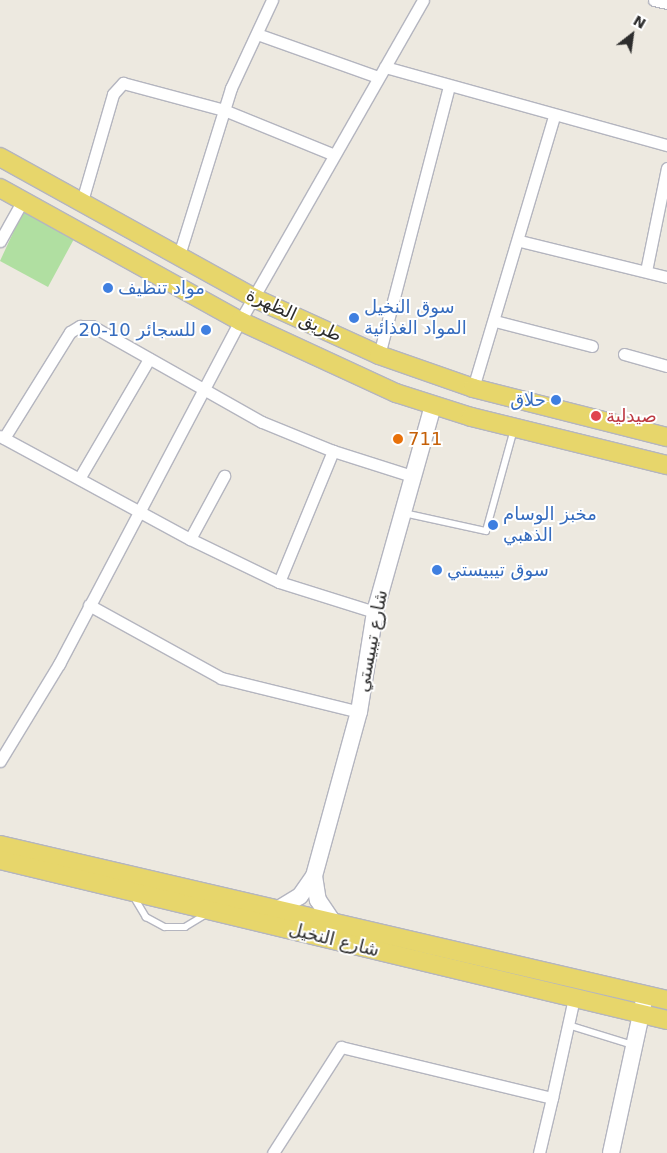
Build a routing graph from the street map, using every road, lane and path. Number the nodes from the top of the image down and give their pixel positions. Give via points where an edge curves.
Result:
1 (272, 0) edge
2 (423, 0) edge
3 (654, 0) edge
4 (667, 3) edge
5 (257, 34) junction
6 (386, 67) junction
7 (378, 77) junction
8 (449, 86) junction
9 (224, 110) junction
10 (554, 116) junction
11 (667, 145) edge
12 (334, 155) junction
13 (0, 157) edge
14 (667, 168) edge
15 (0, 188) edge
16 (23, 200) junction
17 (82, 201) junction
18 (0, 241) edge
19 (520, 242) junction
20 (179, 256) junction
21 (646, 271) junction
22 (667, 277) edge
23 (254, 298) junction
24 (240, 321) junction
25 (495, 321) junction
26 (592, 346) dead end
27 (624, 354) dead end
28 (378, 355) junction
29 (149, 360) junction
30 (667, 366) edge
31 (473, 388) junction
32 (204, 391) junction
33 (433, 406) junction
34 (514, 428) junction
35 (2, 437) edge
36 (667, 438) edge
37 (333, 451) junction
38 (667, 465) edge
39 (224, 476) dead end
40 (412, 476) junction
41 (80, 478) junction
42 (137, 511) junction
43 (402, 513) junction
44 (190, 540) junction
45 (279, 582) junction
46 (89, 605) junction
47 (375, 612) junction
48 (359, 712) junction
49 (0, 761) edge
50 (0, 845) edge
51 (4, 864) edge
52 (314, 876) junction
53 (132, 890) junction
54 (213, 902) junction
55 (280, 908) junction
56 (331, 919) junction
57 (645, 996) junction
58 (574, 998) junction
59 (667, 1000) edge
60 (641, 1014) junction
61 (667, 1020) edge
62 (568, 1025) junction
63 (634, 1045) junction
64 (552, 1098) junction
65 (273, 1153) edge
66 (539, 1153) edge
67 (611, 1153) edge

1 - 5 street
2 - 6 street
3 - 4 street
5 - 7 street
5 - 9 street via 241,62
6 - 7 street
6 - 8 street
7 - 12 street
8 - 10 street
8 - 28 street
9 - 12 street
9 - 17 street via 131,83 120,85 113,94
9 - 20 street
10 - 11 street
10 - 19 street
12 - 23 street
13 - 17 main road, طريق الظهرة
14 - 21 street
15 - 16 main road, طريق الظهرة
16 - 18 street
16 - 24 main road, طريق الظهرة
17 - 20 main road, طريق الظهرة
19 - 21 street
19 - 25 street
20 - 23 main road, طريق الظهرة
21 - 22 street
23 - 24 street
23 - 28 main road, طريق الظهرة
24 - 32 street
24 - 33 main road, طريق الظهرة
25 - 26 street
25 - 31 street
27 - 30 street
28 - 31 main road, طريق الظهرة
29 - 32 street
29 - 35 street via 92,326 74,329
29 - 41 street
31 - 36 main road, طريق الظهرة
32 - 37 street via 262,422
32 - 42 street
33 - 34 main road, طريق الظهرة
33 - 40 main road, شارع تيبيستي
34 - 38 main road, طريق الظهرة
34 - 43 lane via 486,531
35 - 41 street
37 - 40 street
37 - 45 street
39 - 44 street
40 - 43 main road, شارع تيبيستي
41 - 42 street
42 - 44 street
42 - 46 street
43 - 47 main road, شارع تيبيستي
44 - 45 street
45 - 47 street
46 - 48 street via 221,678
46 - 49 street
47 - 48 main road, شارع تيبيستي
48 - 52 main road, شارع تيبيستي
50 - 54 main road, شارع النخيل
51 - 53 main road, شارع النخيل
52 - 55 main road via 300,896
52 - 56 main road via 318,900
53 - 54 main road, شارع النخيل
53 - 54 lane via 139,910 165,927 186,928
54 - 55 main road, شارع النخيل
54 - 58 main road, شارع النخيل
55 - 56 main road, شارع النخيل
56 - 57 main road, شارع النخيل
57 - 59 main road, شارع النخيل
57 - 60 main road
58 - 60 main road, شارع النخيل
58 - 62 street
60 - 61 main road, شارع النخيل
60 - 63 main road
62 - 63 lane
62 - 64 street
63 - 67 main road
64 - 65 street via 341,1047
64 - 66 street

